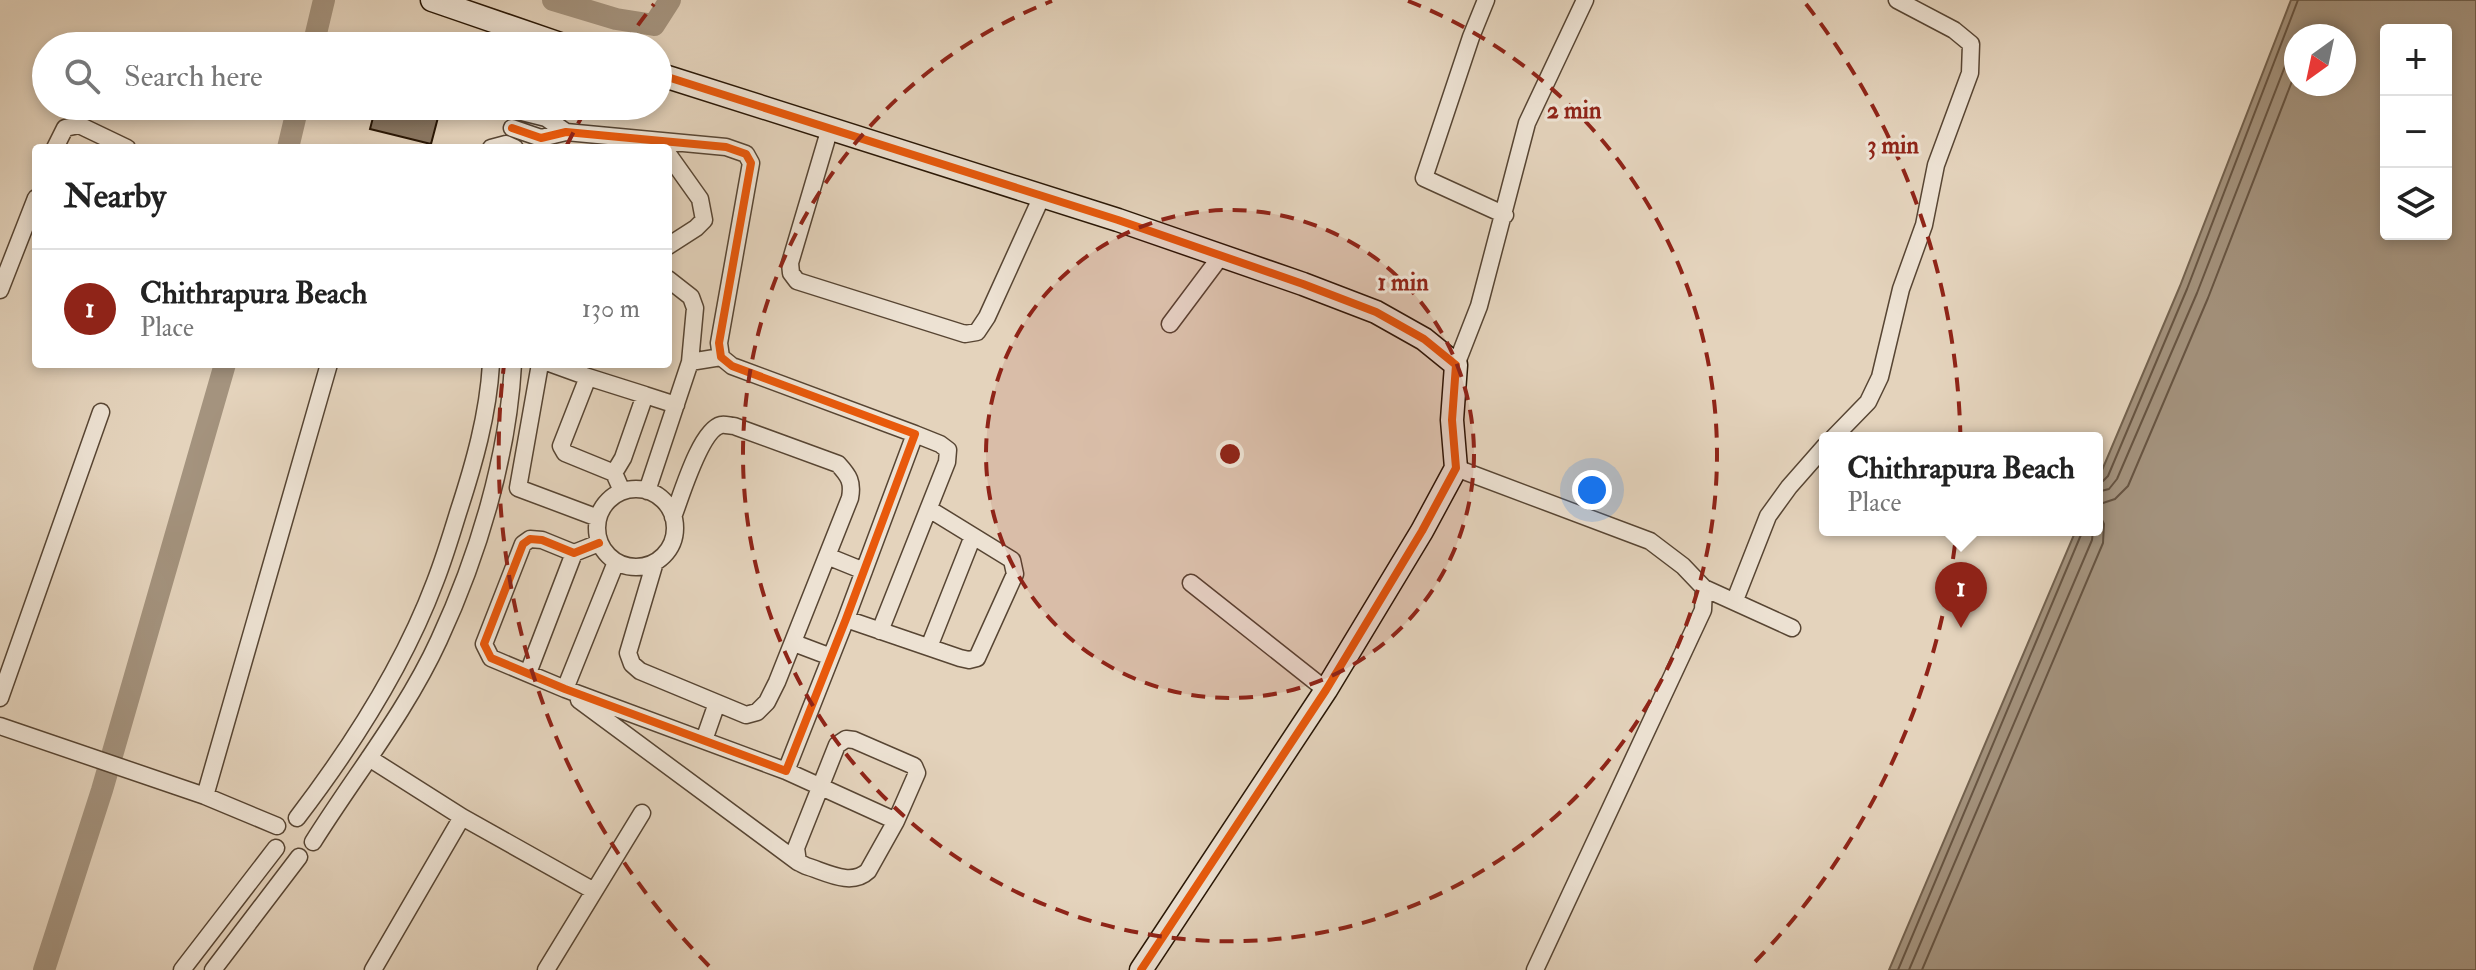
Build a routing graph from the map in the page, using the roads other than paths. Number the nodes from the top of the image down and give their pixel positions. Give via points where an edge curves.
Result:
1 (432, 0) edge
2 (1486, 0) edge
3 (1585, 0) edge
4 (1897, 0) edge
5 (515, 32) edge
6 (672, 78) edge
7 (515, 120) edge
8 (547, 120) edge
9 (830, 128) junction
10 (557, 139) edge
11 (506, 142) edge
12 (57, 144) edge
13 (119, 144) edge
14 (624, 144) edge
15 (672, 147) edge
16 (672, 159) edge
17 (1042, 196) junction
18 (32, 208) edge
19 (1505, 215) junction
20 (672, 243) edge
21 (1221, 256) junction
22 (672, 282) edge
23 (0, 290) edge
24 (1170, 324) dead end
25 (721, 357) junction
26 (690, 362) junction
27 (1456, 365) junction
28 (328, 368) edge
29 (491, 368) edge
30 (513, 368) edge
31 (539, 368) edge
32 (563, 368) edge
33 (588, 377) junction
34 (645, 395) junction
35 (676, 405) junction
36 (101, 412) dead end
37 (1839, 432) edge
38 (915, 434) junction
39 (1819, 452) edge
40 (1456, 468) junction
41 (471, 472) junction
42 (614, 473) junction
43 (496, 479) junction
44 (518, 488) junction
45 (622, 491) junction
46 (647, 491) junction
47 (929, 509) junction
48 (673, 517) junction
49 (598, 518) junction
50 (973, 536) junction
51 (599, 543) junction
52 (574, 553) junction
53 (827, 556) junction
54 (616, 562) junction
55 (655, 562) junction
56 (864, 571) junction
57 (1191, 583) dead end
58 (1704, 588) junction
59 (1735, 600) junction
60 (846, 619) junction
61 (1792, 628) dead end
62 (880, 631) junction
63 (794, 643) junction
64 (929, 647) junction
65 (831, 657) junction
66 (528, 673) junction
67 (565, 689) junction
68 (1326, 690) junction
69 (0, 698) edge
70 (717, 703) junction
71 (0, 726) edge
72 (704, 740) junction
73 (369, 758) junction
74 (786, 771) junction
75 (820, 787) junction
76 (205, 796) junction
77 (642, 813) dead end
78 (462, 817) junction
79 (297, 818) junction
80 (896, 821) junction
81 (277, 826) junction
82 (313, 842) junction
83 (276, 848) junction
84 (299, 857) junction
85 (798, 862) junction
86 (594, 891) junction
87 (182, 970) edge
88 (213, 970) edge
89 (373, 970) edge
90 (546, 970) edge
91 (1141, 970) edge
92 (1535, 970) edge

1 - 5 street
2 - 19 street via 1424,178
3 - 19 street via 1527,123
4 - 37 street via 1971,44 1970,73 1936,165 1880,377 1868,402
6 - 9 street
7 - 11 street
8 - 10 street
9 - 17 street
9 - 17 street via 790,263 797,281 965,334 977,332
10 - 11 street
10 - 14 street
12 - 13 street via 65,128 79,125
15 - 25 street via 734,148 751,163 719,343
16 - 20 street via 700,199 704,220
17 - 21 street
18 - 23 street
19 - 27 street
21 - 24 street
21 - 27 street via 1376,312 1424,339
22 - 26 street via 691,297 695,308
25 - 26 street
25 - 38 street via 732,366
26 - 35 street
27 - 40 street
28 - 76 street
29 - 41 street
30 - 43 street
31 - 44 street
32 - 33 street
33 - 34 street
33 - 42 street via 561,446 565,453
34 - 35 street
34 - 42 street
35 - 46 street
36 - 69 street
38 - 47 street via 948,450
38 - 56 street
39 - 59 street via 1768,516
40 - 58 street via 1650,541
40 - 68 street
41 - 43 street
41 - 79 street via 414,632 332,774
42 - 45 street
43 - 44 street
43 - 73 street via 439,641
44 - 49 street
45 - 46 street
45 - 49 street
46 - 48 street via 667,505
47 - 50 street
47 - 62 street
48 - 53 street via 711,431 734,426 838,464 849,476 850,498
48 - 55 street via 672,543
49 - 51 street
50 - 64 street
50 - 64 street via 1012,560 1015,574 977,658
51 - 52 street
51 - 54 street
52 - 66 street
52 - 66 street via 530,539 518,553 484,644 491,658
53 - 56 street
53 - 63 street
54 - 55 street via 642,567
54 - 67 street
55 - 70 street via 628,653 632,664
56 - 60 street
57 - 68 street
58 - 59 street
58 - 92 street via 1703,610
59 - 61 street
60 - 62 street
60 - 65 street
62 - 64 street
63 - 65 street
63 - 70 street via 767,702 757,712 746,715
65 - 74 street
66 - 67 street
67 - 72 street
67 - 85 street
68 - 91 street
70 - 72 street
71 - 76 street
72 - 74 street
73 - 78 street
73 - 82 street
74 - 75 street
75 - 80 street
75 - 80 street via 837,745 846,739 904,760 917,773
75 - 85 street via 796,848
76 - 81 street
77 - 86 street
78 - 86 street
78 - 89 street
79 - 81 street
79 - 82 street via 308,825
80 - 85 street via 862,877 852,880
81 - 83 street
82 - 84 street
83 - 84 street via 286,857
83 - 87 street
84 - 88 street
86 - 90 street

